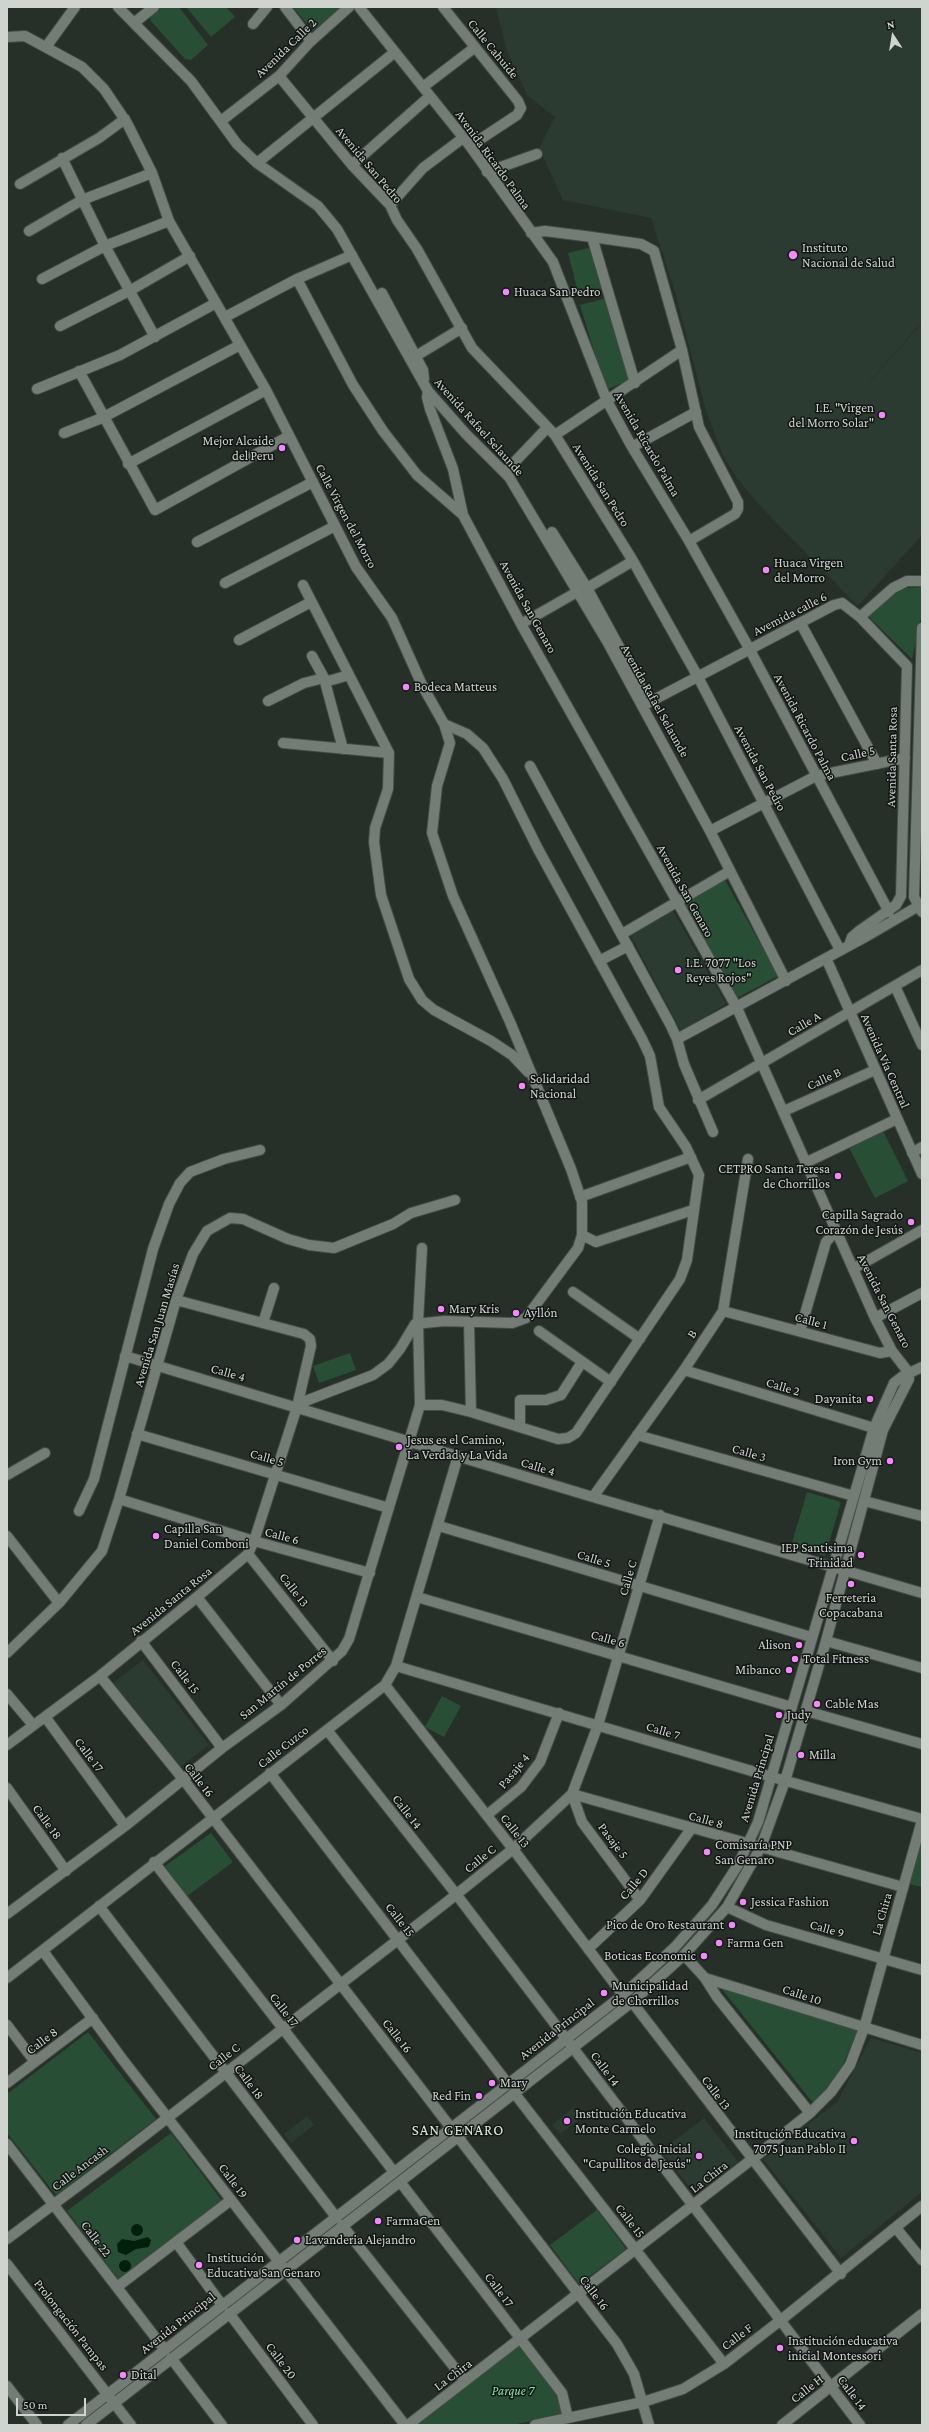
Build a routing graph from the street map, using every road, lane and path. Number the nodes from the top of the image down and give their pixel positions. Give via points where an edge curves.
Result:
1 (75, 7) edge
2 (118, 7) edge
3 (154, 7) edge
4 (267, 7) edge
5 (285, 7) edge
6 (349, 7) edge
7 (359, 7) edge
8 (443, 7) edge
9 (134, 23) junction
10 (253, 24) dead end
11 (7, 37) edge
12 (311, 41) junction
13 (46, 48) junction
14 (474, 48) junction
15 (395, 52) junction
16 (279, 76) junction
17 (423, 87) junction
18 (430, 96) junction
19 (124, 119) junction
20 (313, 119) junction
21 (220, 121) junction
22 (466, 142) junction
23 (537, 154) dead end
24 (62, 158) junction
25 (257, 163) junction
26 (352, 165) junction
27 (488, 172) junction
28 (152, 173) junction
29 (20, 184) dead end
30 (82, 200) junction
31 (390, 206) junction
32 (169, 221) junction
33 (29, 231) dead end
34 (530, 233) junction
35 (592, 236) junction
36 (105, 246) junction
37 (352, 255) junction
38 (190, 256) junction
39 (42, 279) dead end
40 (297, 279) junction
41 (131, 290) junction
42 (382, 293) dead end
43 (216, 303) junction
44 (225, 317) junction
45 (60, 326) dead end
46 (462, 328) junction
47 (155, 337) junction
48 (240, 345) junction
49 (682, 350) junction
50 (416, 356) junction
51 (79, 371) junction
52 (635, 383) junction
53 (425, 387) junction
54 (38, 389) dead end
55 (266, 390) junction
56 (607, 401) junction
57 (696, 412) junction
58 (102, 418) junction
59 (547, 428) junction
60 (64, 433) dead end
61 (555, 435) junction
62 (289, 436) junction
63 (632, 447) junction
64 (128, 464) junction
65 (505, 472) junction
66 (313, 482) junction
67 (463, 515) junction
68 (335, 526) junction
69 (552, 532) dead end
70 (689, 541) junction
71 (197, 542) dead end
72 (633, 561) junction
73 (922, 581) edge
74 (225, 583) dead end
75 (303, 585) dead end
76 (587, 588) junction
77 (577, 592) junction
78 (311, 602) junction
79 (842, 603) joint
80 (860, 617) junction
81 (521, 624) junction
82 (801, 624) junction
83 (922, 628) edge
84 (239, 640) dead end
85 (750, 650) junction
86 (312, 656) dead end
87 (350, 675) junction
88 (698, 677) junction
89 (324, 680) junction
90 (268, 701) dead end
91 (641, 703) junction
92 (444, 724) junction
93 (283, 743) dead end
94 (343, 749) junction
95 (389, 753) junction
96 (905, 758) junction
97 (877, 764) junction
98 (530, 766) dead end
99 (816, 776) junction
100 (764, 803) junction
101 (710, 831) junction
102 (730, 871) junction
103 (676, 903) junction
104 (921, 907) edge
105 (889, 912) junction
106 (622, 934) junction
107 (849, 945) junction
108 (628, 946) junction
109 (840, 950) junction
110 (826, 958) junction
111 (599, 961) junction
112 (922, 970) edge
113 (786, 981) junction
114 (895, 986) junction
115 (737, 1008) junction
116 (849, 1012) junction
117 (677, 1039) junction
118 (922, 1044) edge
119 (762, 1063) junction
120 (875, 1070) junction
121 (532, 1076) junction
122 (698, 1100) junction
123 (784, 1111) junction
124 (897, 1120) junction
125 (713, 1132) dead end
126 (922, 1148) edge
127 (260, 1150) dead end
128 (912, 1153) junction
129 (691, 1157) junction
130 (748, 1159) dead end
131 (805, 1163) junction
132 (922, 1174) edge
133 (580, 1196) junction
134 (455, 1200) dead end
135 (693, 1210) junction
136 (922, 1230) edge
137 (835, 1232) junction
138 (582, 1235) junction
139 (422, 1248) dead end
140 (852, 1269) junction
141 (274, 1288) dead end
142 (573, 1292) dead end
143 (922, 1293) edge
144 (176, 1300) junction
145 (723, 1311) junction
146 (875, 1318) junction
147 (418, 1322) junction
148 (469, 1322) junction
149 (263, 1323) junction
150 (540, 1331) dead end
151 (800, 1331) junction
152 (640, 1339) junction
153 (892, 1351) junction
154 (125, 1356) junction
155 (582, 1362) junction
156 (157, 1367) junction
157 (922, 1367) edge
158 (684, 1370) junction
159 (909, 1373) junction
160 (611, 1382) junction
161 (420, 1404) junction
162 (297, 1407) junction
163 (471, 1412) junction
164 (520, 1428) junction
165 (874, 1428) junction
166 (138, 1434) junction
167 (637, 1435) junction
168 (409, 1442) junction
169 (45, 1453) dead end
170 (458, 1456) junction
171 (277, 1474) junction
172 (7, 1475) edge
173 (854, 1496) junction
174 (593, 1497) junction
175 (119, 1499) junction
176 (864, 1501) junction
177 (389, 1508) junction
178 (79, 1511) dead end
179 (660, 1515) junction
180 (922, 1516) edge
181 (439, 1526) junction
182 (7, 1536) edge
183 (254, 1541) junction
184 (248, 1554) junction
185 (833, 1567) junction
186 (845, 1570) junction
187 (370, 1573) junction
188 (639, 1586) junction
189 (922, 1593) edge
190 (197, 1597) junction
191 (417, 1597) junction
192 (59, 1603) junction
193 (811, 1637) junction
194 (141, 1641) junction
195 (826, 1641) junction
196 (7, 1653) edge
197 (618, 1656) junction
198 (333, 1661) junction
199 (396, 1666) junction
200 (922, 1668) edge
201 (100, 1676) junction
202 (385, 1685) junction
203 (7, 1694) edge
204 (281, 1705) junction
205 (792, 1707) junction
206 (806, 1710) junction
207 (559, 1713) junction
208 (46, 1718) junction
209 (33, 1725) junction
210 (598, 1725) junction
211 (326, 1730) junction
212 (922, 1744) edge
213 (7, 1745) edge
214 (222, 1748) junction
215 (270, 1773) junction
216 (772, 1777) junction
217 (183, 1779) junction
218 (784, 1781) junction
219 (7, 1788) edge
220 (572, 1794) junction
221 (487, 1815) junction
222 (212, 1818) junction
223 (922, 1819) edge
224 (125, 1826) junction
225 (691, 1829) junction
226 (748, 1845) junction
227 (761, 1847) junction
228 (513, 1849) junction
229 (154, 1862) junction
230 (66, 1870) junction
231 (903, 1887) junction
232 (456, 1894) junction
233 (640, 1900) junction
234 (98, 1906) junction
235 (727, 1907) junction
236 (8, 1912) edge
237 (398, 1939) junction
238 (588, 1949) junction
239 (43, 1951) junction
240 (684, 1955) junction
241 (883, 1958) junction
242 (922, 1970) edge
243 (7, 1978) edge
244 (706, 1978) junction
245 (340, 1984) junction
246 (623, 1995) junction
247 (632, 2002) junction
248 (93, 2018) junction
249 (7, 2025) edge
250 (864, 2028) junction
251 (282, 2029) junction
252 (566, 2039) junction
253 (922, 2045) edge
254 (574, 2049) junction
255 (36, 2062) junction
256 (226, 2073) junction
257 (7, 2083) edge
258 (508, 2084) junction
259 (516, 2094) junction
260 (810, 2113) junction
261 (168, 2117) junction
262 (451, 2128) junction
263 (459, 2138) junction
264 (7, 2144) edge
265 (751, 2160) junction
266 (394, 2172) junction
267 (401, 2183) junction
268 (231, 2200) junction
269 (54, 2204) junction
270 (693, 2205) junction
271 (922, 2206) edge
272 (336, 2217) junction
273 (342, 2225) junction
274 (896, 2228) junction
275 (7, 2239) edge
276 (176, 2242) junction
277 (637, 2250) junction
278 (922, 2260) edge
279 (280, 2261) junction
280 (7, 2264) edge
281 (287, 2270) junction
282 (841, 2274) junction
283 (117, 2287) junction
284 (579, 2294) junction
285 (226, 2309) junction
286 (922, 2314) edge
287 (781, 2320) junction
288 (520, 2339) junction
289 (168, 2354) junction
290 (724, 2364) junction
291 (465, 2381) junction
292 (7, 2386) edge
293 (831, 2387) junction
294 (111, 2398) junction
295 (643, 2402) junction
296 (568, 2418) junction
297 (36, 2425) edge
298 (68, 2425) edge
299 (86, 2425) edge
300 (132, 2425) edge
301 (222, 2425) edge
302 (313, 2425) edge
303 (405, 2425) edge
304 (408, 2425) edge
305 (535, 2425) edge
306 (649, 2425) edge
307 (782, 2425) edge
308 (860, 2425) edge

1 - 13 street
2 - 9 street, Avenida Rafael Selaunde
3 - 9 street
4 - 10 street
5 - 12 street
6 - 12 street, Avenida Calle 2
7 - 15 street, Avenida Ricardo Palma
8 - 14 street, Calle Cahuide
9 - 21 street, Avenida Rafael Selaunde via 191,80
11 - 13 street, Calle Virgen del Morro via 26,36
12 - 16 street, Avenida Calle 2
13 - 19 street, Calle Virgen del Morro via 82,67 104,89
14 - 17 street
14 - 22 street, Calle Cahuide via 521,108 517,115
15 - 17 street, Avenida Ricardo Palma
15 - 20 street
16 - 20 street, Avenida San Pedro
16 - 21 street, Avenida Calle 2
17 - 18 street, Avenida Ricardo Palma
18 - 22 street, Avenida Ricardo Palma
18 - 26 street
19 - 24 street via 99,138
19 - 28 street, Calle Virgen del Morro
20 - 25 street
20 - 26 street, Avenida San Pedro
21 - 25 street, Avenida Rafael Selaunde
22 - 27 street, Avenida Ricardo Palma
22 - 31 street via 423,168
23 - 27 street
24 - 29 street
24 - 30 street
25 - 37 street, Avenida Rafael Selaunde via 318,206 337,229
26 - 31 street, Avenida San Pedro
27 - 34 street, Avenida Ricardo Palma
28 - 30 street
28 - 32 street, Calle Virgen del Morro
30 - 33 street
30 - 36 street
31 - 46 street, Avenida San Pedro
32 - 36 street
32 - 38 street, Calle Virgen del Morro
34 - 35 street via 546,231
34 - 56 street, Avenida Ricardo Palma via 553,262
35 - 49 street via 641,244 654,251
35 - 52 street
36 - 39 street
36 - 41 street
37 - 40 street
37 - 53 street, Avenida Rafael Selaunde
38 - 41 street
38 - 43 street, Calle Virgen del Morro
40 - 44 street
40 - 67 street via 353,385 383,431 417,475
41 - 45 street
41 - 47 street
42 - 50 street
43 - 44 street, Calle Virgen del Morro
43 - 47 street
44 - 48 street, Calle Virgen del Morro
46 - 50 street
46 - 59 street, Avenida San Pedro via 472,348
47 - 51 street via 120,355
48 - 55 street, Calle Virgen del Morro
48 - 58 street
49 - 52 street
49 - 57 street
50 - 53 street via 425,374
51 - 54 street
51 - 58 street
52 - 56 street
53 - 65 street, Avenida Rafael Selaunde via 466,434
53 - 67 street via 430,409 453,469
55 - 62 street, Calle Virgen del Morro
55 - 64 street
56 - 61 street
56 - 63 street, Avenida Ricardo Palma
57 - 63 street
57 - 70 street via 706,445 738,502 738,508 735,514
58 - 60 street
58 - 64 street
59 - 61 street, Avenida San Pedro
59 - 65 street
61 - 72 street, Avenida San Pedro
62 - 64 street via 154,510
62 - 66 street, Calle Virgen del Morro
63 - 70 street, Avenida Ricardo Palma
65 - 77 street, Avenida Rafael Selaunde
66 - 68 street, Calle Virgen del Morro
66 - 71 street
67 - 81 street, Avenida San Genaro
68 - 74 street
68 - 92 street, Calle Virgen del Morro via 356,567 392,618 422,684
69 - 76 street
70 - 85 street, Avenida Ricardo Palma
72 - 76 street
72 - 88 street, Avenida San Pedro
73 - 80 street via 907,582 893,588
75 - 78 street
76 - 91 street via 641,687
77 - 81 street
77 - 91 street, Avenida Rafael Selaunde
78 - 84 street
78 - 87 street
79 - 80 street, Avenida Santa Rosa
79 - 82 street, Avemida calle 6
80 - 96 street, Avenida Santa Rosa via 907,666
81 - 103 street, Avenida San Genaro
82 - 85 street, Avemida calle 6
82 - 97 street
83 - 104 street via 914,898
85 - 88 street, Avemida calle 6
85 - 99 street, Avenida Ricardo Palma
86 - 89 street
87 - 89 street
87 - 95 street
88 - 91 street, Avemida calle 6
88 - 100 street, Avenida San Pedro
89 - 90 street via 304,683
89 - 94 street
91 - 101 street, Avenida Rafael Selaunde
92 - 111 street via 468,734 494,763
92 - 121 street, Calle Virgen del Morro via 450,743 437,786 432,833 453,896
93 - 94 street
94 - 95 street
95 - 121 street via 388,789 375,828 374,842 380,895 409,979 422,1000 434,1010 492,1041 512,1055
96 - 97 street, Calle 5
96 - 105 street, Avenida Santa Rosa via 901,896
97 - 99 street, Calle 5
98 - 106 street
99 - 100 street, Calle 5
99 - 105 street, Avenida Ricardo Palma
100 - 101 street, Calle 5
100 - 109 street, Avenida San Pedro
101 - 102 street, Avenida Rafael Selaunde
102 - 103 street
102 - 113 street, Avenida Rafael Selaunde
103 - 106 street
103 - 115 street, Avenida San Genaro
104 - 107 street
105 - 107 street via 859,931 852,937
106 - 108 street
107 - 109 street
108 - 111 street
108 - 117 street
109 - 110 street
110 - 113 street
110 - 116 street, Avenida Vía Central
111 - 129 street via 650,1056 659,1107
112 - 114 street, Calle A
113 - 115 street
114 - 116 street, Calle A
114 - 118 street
115 - 117 street
115 - 119 street, Avenida San Genaro
116 - 119 street, Calle A
116 - 120 street, Avenida Vía Central
117 - 122 street
119 - 122 street, Calle A
119 - 123 street, Avenida San Genaro
120 - 123 street, Calle B
120 - 124 street, Avenida Vía Central
121 - 133 street via 572,1169
122 - 125 street
123 - 131 street, Avenida San Genaro
124 - 128 street, Avenida Vía Central
124 - 131 street
126 - 128 street
127 - 154 street via 224,1159 190,1172 180,1182 153,1249
128 - 132 street, Avenida Vía Central
129 - 133 street
129 - 135 street via 699,1175
130 - 145 street, B
131 - 137 street, Avenida San Genaro
133 - 138 street
134 - 144 street, Avenida San Juan Masías via 410,1214 393,1224 334,1248 295,1241 243,1219 230,1218 207,1232 199,1242
135 - 138 street via 596,1242
135 - 152 street via 687,1260 680,1279
136 - 140 street
137 - 140 street, Avenida San Genaro
137 - 151 street via 826,1242
138 - 148 street via 578,1248 526,1318 512,1324
139 - 147 street, San Martín de Porres
140 - 146 street, Avenida San Genaro
141 - 149 street
142 - 152 street
143 - 146 street
144 - 149 street
144 - 156 street, Avenida San Juan Masías
145 - 151 street, Calle 1
145 - 158 street, B
146 - 153 street, Avenida San Genaro
147 - 148 street
147 - 161 street, San Martín de Porres
147 - 162 street via 388,1364 373,1375 308,1400
148 - 163 street
149 - 162 street, Avenida Santa Rosa via 304,1334 310,1339 311,1346
150 - 155 street
151 - 153 street, Calle 1 via 880,1353
152 - 160 street
153 - 159 street, Avenida San Genaro
154 - 156 street, Calle 4
154 - 178 street via 94,1479
155 - 160 street
155 - 164 street via 561,1395 546,1400 520,1400
156 - 162 street, Calle 4
156 - 166 street, Avenida San Juan Masías
157 - 159 street, Avenida Principal
158 - 165 street, Calle 2
158 - 167 street, B
159 - 165 street, Avenida Principal via 894,1383
159 - 176 street, Avenida Principal via 909,1379 883,1430
160 - 164 street via 576,1433 568,1438 558,1438
161 - 163 street via 442,1405
161 - 168 street, San Martín de Porres
162 - 168 street, Calle 4
162 - 171 street, Avenida Santa Rosa
163 - 164 street
165 - 173 street, Avenida Principal
166 - 171 street, Calle 5
166 - 175 street, Avenida San Juan Masías
167 - 173 street, Calle 3
167 - 174 street, B
168 - 170 street, Calle 4
168 - 177 street, San Martín de Porres
169 - 172 street
170 - 174 street, Calle 4
170 - 181 street, Calle Cuzco
171 - 177 street, Calle 5
171 - 183 street, Avenida Santa Rosa
173 - 185 street, Avenida Principal
174 - 179 street, Calle 4
175 - 183 street, Calle 6
175 - 192 street, Avenida San Juan Masías via 102,1551
176 - 180 street
176 - 186 street, Avenida Principal
177 - 187 street, San Martín de Porres
179 - 185 street, Calle 4
179 - 188 street, Calle C
181 - 188 street, Calle 5
181 - 191 street, Calle Cuzco
182 - 192 street
183 - 184 street, Avenida Santa Rosa
183 - 187 street, Calle 6
184 - 190 street, Avenida Santa Rosa
184 - 198 street, Calle 13
185 - 186 street, Calle 4
185 - 193 street, Avenida Principal
186 - 189 street, Calle 4
186 - 195 street, Avenida Principal
187 - 198 street, San Martín de Porres via 349,1639
188 - 193 street, Calle 5
188 - 197 street, Calle C
190 - 194 street, Avenida Santa Rosa
190 - 204 street
191 - 197 street, Calle 6
191 - 199 street, Calle Cuzco
192 - 196 street, Avenida San Juan Masías
193 - 205 street, Avenida Principal
194 - 201 street, Avenida Santa Rosa
194 - 214 street, Calle 15
195 - 200 street
195 - 206 street, Avenida Principal
197 - 205 street, Calle 6
197 - 210 street, Calle C
198 - 204 street, San Martín de Porres
199 - 202 street, Calle Cuzco
199 - 207 street, Calle 7
201 - 208 street, Avenida Santa Rosa
201 - 217 street, Calle 16
202 - 211 street, Calle Cuzco
202 - 221 street, Calle 13
203 - 209 street
204 - 214 street, San Martín de Porres
205 - 216 street, Avenida Principal
206 - 212 street
206 - 218 street, Avenida Principal
207 - 210 street, Calle 7
207 - 221 street, Pasaje 4 via 540,1762 505,1802
208 - 209 street, Avenida Santa Rosa
208 - 224 street, Calle 17
209 - 213 street, Avenida Santa Rosa
210 - 216 street, Calle 7
210 - 220 street, Calle C
211 - 215 street, Calle Cuzco
211 - 232 street, Calle 14
214 - 217 street, San Martín de Porres
215 - 222 street, Calle Cuzco
215 - 237 street, Calle 15
216 - 218 street, Calle 7
216 - 226 street, Avenida Principal
217 - 222 street, Calle 16
217 - 224 street, San Martín de Porres
218 - 223 street, Calle 7
218 - 227 street, Avenida Principal
219 - 230 street, Calle 18
220 - 225 street, Calle 8
220 - 228 street, Calle C
220 - 233 street, Pasaje 5 via 582,1822
221 - 228 street, Calle 13
222 - 229 street, Calle Cuzco
222 - 245 street, Calle 16
223 - 231 street, La Chira
224 - 230 street, San Martín de Porres
225 - 226 street, Calle 8
225 - 233 street, Calle D
226 - 227 street, Calle 8
226 - 246 street, Avenida Principal via 712,1905 675,1947
227 - 231 street, Calle 8
227 - 235 street, Avenida Principal
228 - 232 street, Calle C
228 - 238 street, Calle 13
229 - 234 street, Calle Cuzco
229 - 251 street, Calle 17
230 - 236 street, San Martín de Porres
231 - 241 street, La Chira
232 - 237 street, Calle C
232 - 252 street, Calle 14
233 - 238 street, Calle D
234 - 239 street, Calle Cuzco
234 - 256 street, Calle 18
235 - 240 street, Avenida Principal
235 - 241 street, Calle 9 via 766,1925
237 - 245 street, Calle C
237 - 258 street, Calle 15
238 - 246 street, Calle 13
239 - 243 street, Calle Cuzco
239 - 248 street, Calle 19
240 - 244 street, Calle 10
240 - 247 street, Avenida Principal
241 - 242 street, Calle 9
241 - 250 street, La Chira
244 - 250 street, Calle 10
244 - 260 street via 717,1997
245 - 251 street, Calle C
245 - 262 street, Calle 16
246 - 252 street, Avenida Principal
247 - 254 street, Avenida Principal
247 - 265 street, Calle 13
248 - 255 street, Calle 8
248 - 261 street, Calle 19
249 - 255 street
250 - 253 street, Calle 10
250 - 260 street, La Chira via 850,2065 831,2092
251 - 256 street, Calle C
251 - 266 street, Calle 17
252 - 254 street, Calle 14
252 - 258 street, Avenida Principal
254 - 259 street, Avenida Principal
254 - 270 street, Calle 14
255 - 257 street, Calle 8
256 - 261 street, Calle C
256 - 272 street, Calle 18
258 - 262 street, Avenida Principal
259 - 263 street, Avenida Principal
259 - 277 street, Calle 15
260 - 265 street, La Chira
261 - 268 street, Calle 19
261 - 269 street, Calle Ancash
262 - 263 street, Calle 16
262 - 266 street, Avenida Principal
263 - 267 street, Avenida Principal
263 - 284 street, Calle 16
264 - 269 street, Calle 22
265 - 270 street, La Chira
265 - 282 street, Calle 13
266 - 272 street, Avenida Principal
267 - 273 street, Avenida Principal
267 - 288 street, Calle 17
268 - 276 street
268 - 279 street, Calle 19
269 - 275 street, Calle Ancash
269 - 283 street, Calle 22
270 - 277 street, La Chira
270 - 287 street, Calle 14
271 - 274 street, Calle F
272 - 279 street, Avenida Principal
273 - 281 street, Avenida Principal
273 - 291 street
274 - 278 street
274 - 282 street, Calle F
276 - 283 street
276 - 285 street, Calle 20
277 - 284 street, La Chira
277 - 290 street, Calle 15
279 - 281 street, Calle 19
279 - 285 street, Avenida Principal
280 - 294 street, Prolongación Pampas
281 - 285 street, Avenida Principal
281 - 303 street, Calle 19
282 - 287 street, Calle F
283 - 289 street, Calle 22
284 - 288 street, La Chira
284 - 295 street, Calle 16 via 617,2344 634,2374
285 - 289 street, Avenida Principal
285 - 302 street, Calle 20
286 - 293 street, Calle H
287 - 290 street, Calle F
287 - 293 street, Calle 14
288 - 291 street, La Chira
288 - 296 street, Calle 17 via 562,2393
289 - 294 street, Avenida Principal
289 - 301 street, Calle 22
290 - 295 street, Calle F via 683,2389
291 - 304 street, La Chira
292 - 297 street
293 - 307 street, Calle H
293 - 308 street, Calle 14
294 - 298 street, Avenida Principal
294 - 299 street, Avenida Principal
294 - 300 street, Prolongación Pampas
295 - 296 street, Calle F
295 - 306 street, Calle 16
296 - 305 street, Calle F

